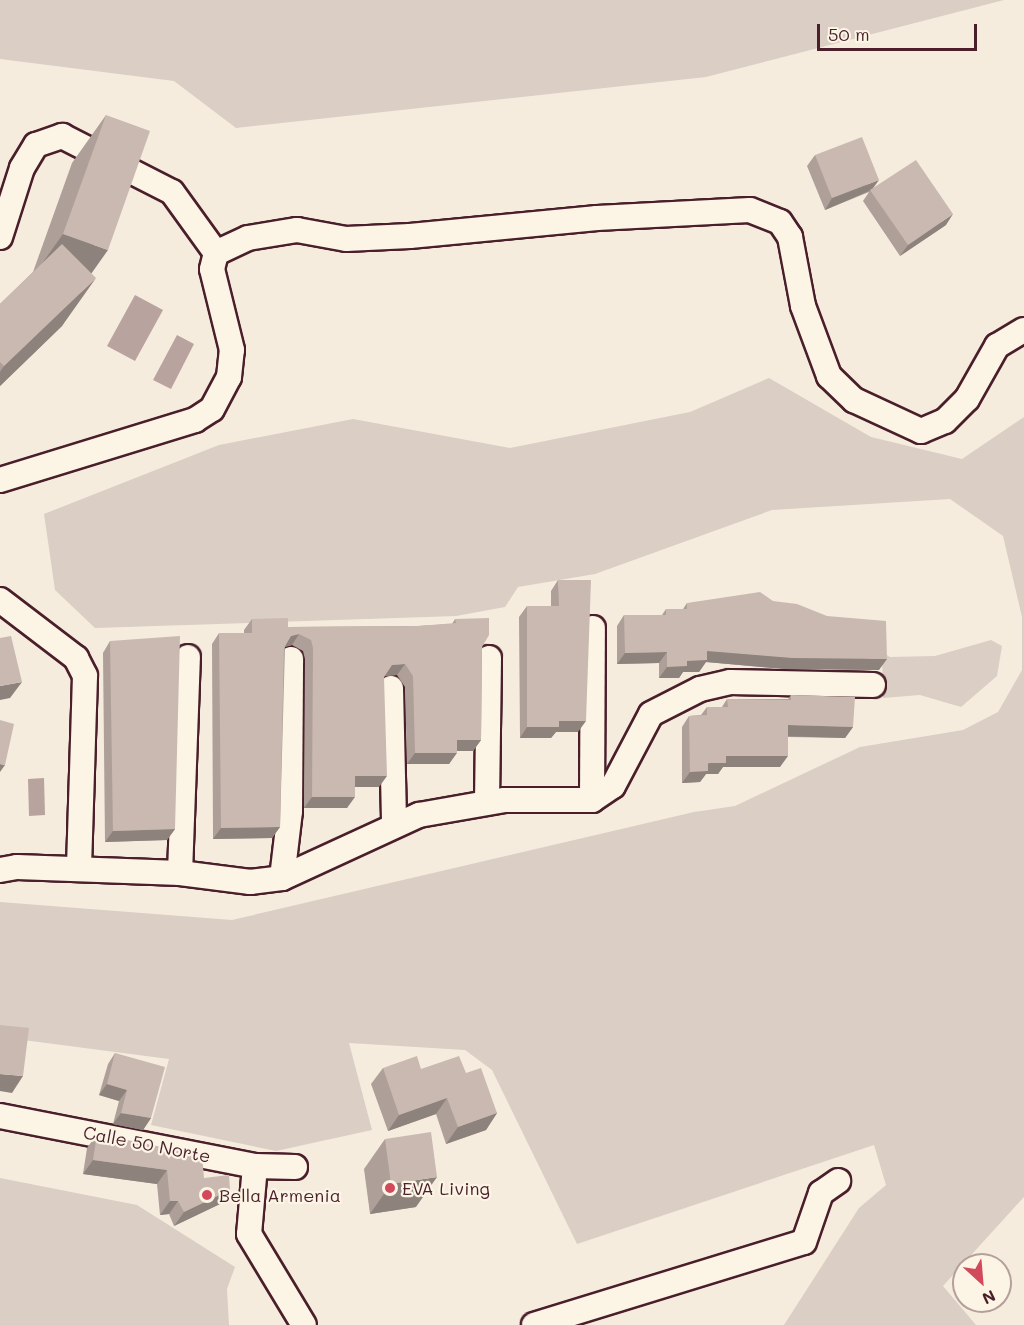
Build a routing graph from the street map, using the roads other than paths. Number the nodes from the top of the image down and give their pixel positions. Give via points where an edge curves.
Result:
1 (0, 237) edge
2 (216, 253) junction
3 (1024, 330) edge
4 (0, 480) edge
5 (0, 600) edge
6 (593, 628) dead end
7 (188, 657) dead end
8 (489, 658) dead end
9 (291, 659) dead end
10 (873, 685) dead end
11 (391, 688) dead end
12 (592, 800) junction
13 (487, 802) junction
14 (393, 824) junction
15 (79, 869) junction
16 (0, 870) edge
17 (180, 873) junction
18 (282, 878) junction
19 (0, 1116) edge
20 (255, 1166) junction
21 (295, 1167) dead end
22 (838, 1181) dead end
23 (545, 1323) edge
24 (304, 1325) edge

1 - 2 street via 22,168 36,145 62,136 172,192
2 - 3 street via 248,238 297,230 346,239 750,210 780,222 790,237 803,306 829,376 854,400 921,431 945,421 967,399 997,346
2 - 4 street via 212,269 232,350 230,377 212,409 195,420
5 - 15 street via 76,658 85,676
6 - 12 street
7 - 17 street
8 - 13 street
9 - 18 street via 290,811
10 - 12 street via 730,682 700,689 651,714 613,786
11 - 14 street
12 - 13 street
13 - 14 street
14 - 18 street
15 - 16 street
15 - 17 street
17 - 18 street via 250,882
19 - 20 street, Calle 50 Norte
20 - 21 street, Calle 50 Norte
20 - 24 street via 249,1234
22 - 23 street via 821,1193 804,1242

